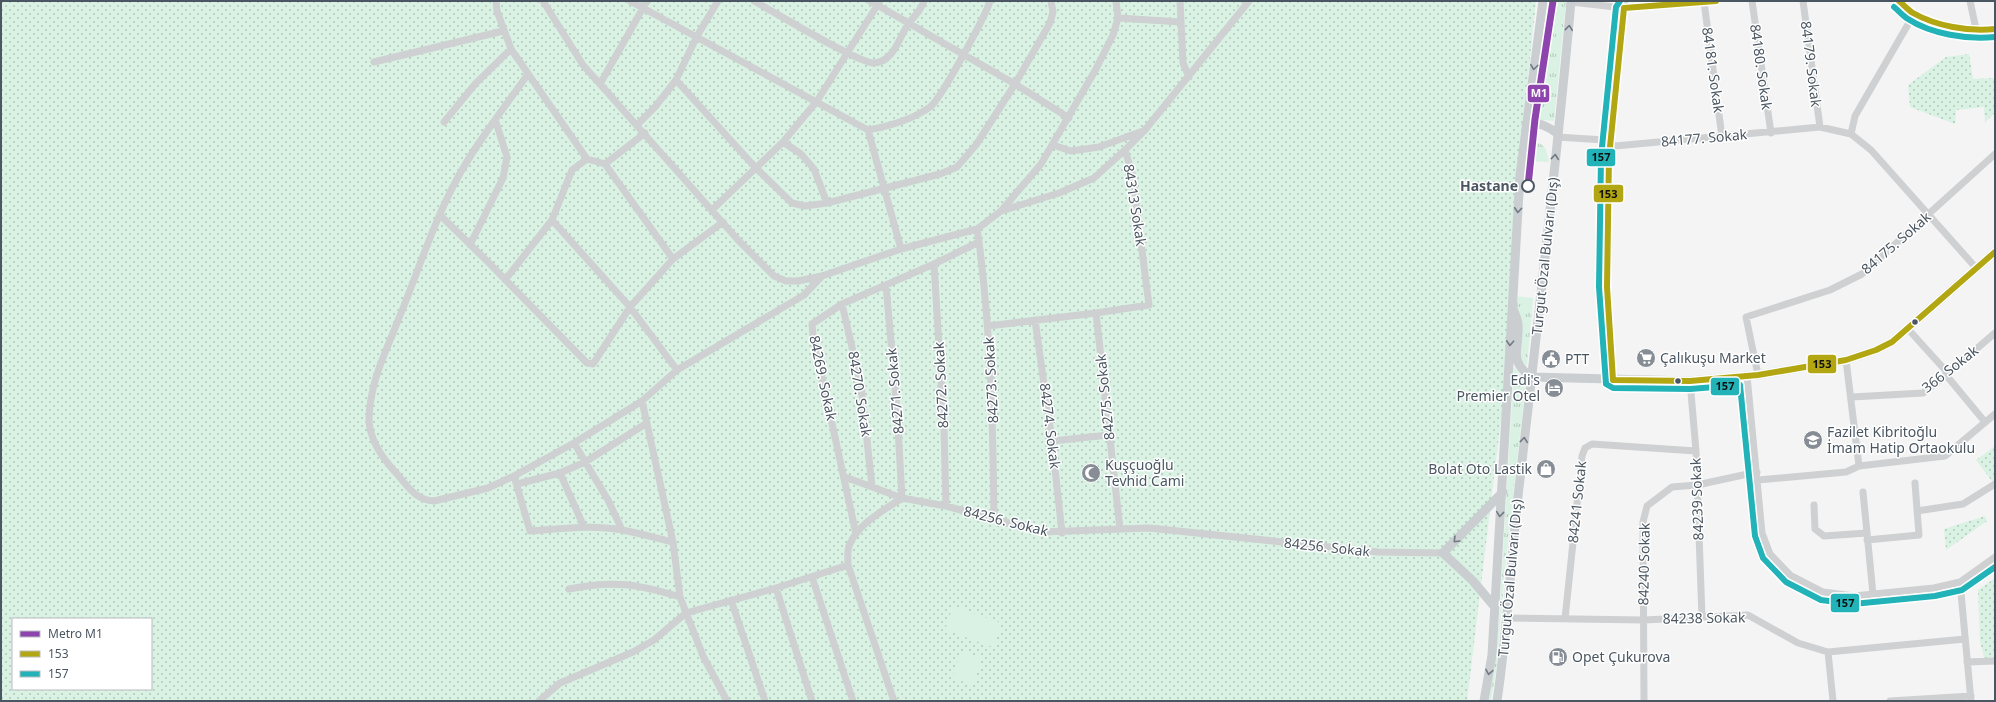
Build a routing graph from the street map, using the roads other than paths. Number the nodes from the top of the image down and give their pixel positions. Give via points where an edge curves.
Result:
1 (496, 1) edge
2 (542, 1) edge
3 (630, 1) edge
4 (646, 1) edge
5 (718, 1) edge
6 (754, 1) edge
7 (870, 1) edge
8 (924, 1) edge
9 (990, 1) edge
10 (1051, 1) edge
11 (1116, 1) edge
12 (1180, 1) edge
13 (1249, 1) edge
14 (1542, 1) edge
15 (1571, 1) edge
16 (1716, 1) edge
17 (1752, 1) edge
18 (1803, 1) edge
19 (1899, 1) edge
20 (1970, 1) edge
21 (1704, 2) junction
22 (878, 3) edge
23 (1672, 3) edge
24 (1624, 4) edge
25 (642, 8) junction
26 (1914, 14) junction
27 (1118, 18) junction
28 (1181, 22) junction
29 (908, 24) junction
30 (1976, 29) junction
31 (1995, 29) edge
32 (503, 31) junction
33 (697, 36) junction
34 (511, 49) junction
35 (847, 53) junction
36 (963, 56) junction
37 (374, 62) dead end
38 (528, 74) junction
39 (1189, 77) junction
40 (676, 80) junction
41 (600, 84) junction
42 (1015, 84) junction
43 (817, 101) junction
44 (1069, 118) junction
45 (444, 122) dead end
46 (496, 122) junction
47 (1526, 124) junction
48 (637, 125) junction
49 (1820, 127) junction
50 (868, 130) junction
51 (1145, 130) junction
52 (644, 133) junction
53 (1771, 133) junction
54 (1851, 134) junction
55 (1557, 135) junction
56 (1722, 137) junction
57 (783, 142) junction
58 (1054, 144) junction
59 (1610, 144) junction
60 (1125, 150) junction
61 (1995, 154) edge
62 (587, 159) junction
63 (605, 164) junction
64 (756, 167) junction
65 (885, 188) junction
66 (827, 203) junction
67 (712, 210) junction
68 (1001, 211) junction
69 (1930, 214) junction
70 (440, 216) junction
71 (552, 220) junction
72 (723, 222) junction
73 (977, 229) junction
74 (979, 242) junction
75 (470, 245) junction
76 (901, 250) junction
77 (1995, 252) edge
78 (673, 259) junction
79 (934, 264) junction
80 (1977, 269) junction
81 (822, 276) junction
82 (506, 280) junction
83 (886, 285) junction
84 (842, 304) junction
85 (1511, 304) junction
86 (630, 307) junction
87 (1096, 313) junction
88 (1035, 320) junction
89 (988, 326) junction
90 (1908, 329) junction
91 (1995, 333) edge
92 (1846, 360) junction
93 (677, 370) junction
94 (1758, 375) junction
95 (1946, 375) junction
96 (1747, 376) junction
97 (1531, 377) junction
98 (1613, 380) junction
99 (1690, 381) junction
100 (1852, 397) junction
101 (642, 401) junction
102 (1995, 414) edge
103 (647, 422) junction
104 (1985, 422) junction
105 (1109, 435) junction
106 (1052, 441) junction
107 (574, 443) junction
108 (1696, 451) junction
109 (585, 462) junction
110 (1858, 466) junction
111 (1757, 472) junction
112 (560, 473) junction
113 (514, 476) junction
114 (845, 477) junction
115 (1758, 480) junction
116 (1915, 483) dead end
117 (517, 484) junction
118 (1995, 484) edge
119 (1697, 485) junction
120 (872, 486) junction
121 (1503, 492) junction
122 (1863, 492) dead end
123 (902, 498) junction
124 (1814, 505) dead end
125 (946, 506) junction
126 (1917, 511) junction
127 (994, 519) junction
128 (584, 527) junction
129 (1120, 529) junction
130 (622, 530) junction
131 (1062, 533) junction
132 (856, 534) junction
133 (1867, 537) junction
134 (673, 542) junction
135 (1443, 553) junction
136 (1994, 559) edge
137 (848, 565) junction
138 (812, 577) junction
139 (1960, 582) junction
140 (776, 588) junction
141 (569, 589) dead end
142 (1873, 594) junction
143 (680, 597) junction
144 (731, 600) junction
145 (1494, 606) junction
146 (686, 613) junction
147 (1506, 618) junction
148 (1702, 618) junction
149 (1565, 619) junction
150 (1644, 620) junction
151 (1965, 638) junction
152 (1828, 652) junction
153 (1995, 661) edge
154 (1967, 662) junction
155 (1971, 698) edge
156 (539, 701) edge
157 (727, 701) edge
158 (766, 701) edge
159 (812, 701) edge
160 (853, 701) edge
161 (894, 701) edge
162 (1484, 701) edge
163 (1496, 701) edge
164 (1644, 701) edge
165 (1833, 701) edge
166 (1890, 701) edge

1 - 32 street
2 - 41 street via 583,65
3 - 25 street
4 - 25 street
5 - 33 street
6 - 35 street
7 - 22 street
8 - 29 street via 919,12
9 - 36 street
10 - 42 street via 1053,12 1050,23
11 - 27 street
12 - 28 street
13 - 39 street, 84313 Sokak
14 -> 47 main road, Turgut Özal Bulvarı (Dış)
15 - 24 street
55 -> 15 main road, Turgut Özal Bulvarı (Dış)
16 - 21 street
17 - 53 street, 84180. Sokak
18 - 49 street, 84179. Sokak
19 - 26 street
20 - 30 street
21 - 23 street
21 - 56 street, 84181. Sokak
22 - 29 street
22 - 35 street
23 - 24 street
24 - 59 street
25 - 33 street
25 - 41 street
26 - 30 street via 1953,26
26 - 54 street via 1855,116
27 - 28 street
27 - 44 street via 1113,35
28 - 39 street via 1183,63
29 - 35 street via 898,44 886,59 873,63
29 - 36 street
30 - 31 street
32 - 34 street
32 - 37 street
33 - 40 street
33 - 43 street
34 - 38 street
34 - 45 street via 476,83
35 - 43 street
36 - 42 street
36 - 50 street via 931,106 893,126
38 - 46 street
38 - 62 street
39 - 51 street, 84313 Sokak
40 - 48 street
40 - 64 street
41 - 48 street
42 - 44 street
42 - 65 street via 976,145 957,167
43 - 50 street
43 - 57 street
44 - 58 street
46 - 70 street via 458,177
46 - 75 street via 507,157 503,178
47 - 55 main road via 1537,123 1547,126
47 -> 85 main road, Turgut Özal Bulvarı (Dış)
48 - 52 street
49 - 53 street, 84177. Sokak
49 - 54 street, 84177. Sokak
50 - 65 street
51 - 58 street via 1099,147 1070,151
51 - 60 street, 84313 Sokak
52 - 63 street
52 - 67 street
53 - 56 street, 84177. Sokak
54 - 69 street, 84177. Sokak via 1871,150
55 - 59 street, 84177. Sokak via 1605,140
97 -> 55 main road, Turgut Özal Bulvarı (Dış)
56 - 59 street, 84177. Sokak via 1615,146
57 - 64 street
57 - 66 street via 801,154 814,169
58 - 68 street via 1041,164
59 - 98 street via 1606,287
60 - 68 street via 1094,178 1059,194
60 - 87 street, 84313 Sokak via 1132,173 1150,304
61 - 69 street, 84175. Sokak
62 - 63 street
62 - 71 street via 572,170
63 - 78 street
64 - 66 street via 792,203 805,206
64 - 67 street
65 - 66 street
65 - 76 street
67 - 72 street
68 - 73 street
69 - 80 street, 84177. Sokak
69 - 94 street, 84175. Sokak via 1862,274 1830,290 1746,316
70 - 75 street
70 - 113 street via 380,363 369,420 373,440 386,462 412,492 427,500 439,500 488,488
71 - 82 street
71 - 86 street
72 - 78 street
72 - 81 street via 774,276 786,281
73 - 74 street
73 - 76 street
74 - 79 street, 84269. Sokak
74 - 89 street, 84273. Sokak
75 - 82 street
76 - 81 street
77 - 80 main road
78 - 86 street
79 - 83 street, 84269. Sokak
79 - 125 street, 84272. Sokak
80 - 90 main road
81 - 93 street via 804,295
82 - 86 street via 587,364 593,364
83 - 84 street, 84269. Sokak
83 - 123 street, 84271. Sokak
84 - 114 street, 84269. Sokak via 812,324 812,336
84 - 120 street, 84270. Sokak via 861,386
85 - 97 main road via 1518,324 1516,360 1521,369
85 -> 121 main road, Turgut Özal Bulvarı (Dış)
86 - 93 street
87 - 88 street
87 - 105 street, 84275. Sokak
88 - 89 street
88 - 106 street, 84274. Sokak
89 - 127 street, 84273. Sokak
90 - 92 main road via 1892,342
90 - 95 street via 1946,371
91 - 95 street, 366 Sokak
92 - 94 main road
92 - 100 street
93 - 101 street
94 - 96 main road
95 - 100 street, 366 Sokak via 1922,393
95 - 104 street
96 - 99 main road
96 - 111 street
97 - 98 main road
147 -> 97 main road, Turgut Özal Bulvarı (Dış)
98 - 99 main road
99 - 108 street, 84239 Sokak
100 - 110 street
101 - 103 street
101 - 107 street
102 - 104 street
103 - 109 street
103 - 134 street
104 - 110 street via 1945,456
105 - 106 street
105 - 129 street, 84275. Sokak
106 - 131 street, 84274. Sokak
107 - 109 street
107 - 113 street
108 - 119 street, 84239 Sokak
108 - 149 street, 84241 Sokak via 1592,444 1585,448 1582,456
109 - 112 street
109 - 130 street via 608,500
110 - 115 street via 1846,472
111 - 115 street
111 - 119 street, 84240 Sokak
112 - 117 street
112 - 128 street
113 - 117 street
114 - 120 street, 84256. Sokak
114 - 132 street, 84269. Sokak
115 - 142 street via 1762,533 1770,554 1790,576 1823,592 1854,596
116 - 126 street
117 - 128 street via 530,532
118 - 126 street via 1963,504
119 - 148 street, 84239 Sokak
119 - 150 street, 84240 Sokak via 1672,487 1647,506 1643,522
120 - 123 street, 84256. Sokak
121 -> 135 main road
121 -> 145 main road, Turgut Özal Bulvarı (Dış)
122 - 133 street
123 - 125 street, 84256. Sokak
123 - 132 street via 876,515
124 - 133 street via 1815,529 1824,536
125 - 127 street, 84256. Sokak
126 - 133 street via 1919,535
127 - 131 street, 84256. Sokak via 1042,532
128 - 130 street
129 - 131 street, 84256. Sokak
129 - 135 street, 84256. Sokak via 1149,528 1378,552
130 - 134 street
132 - 137 street via 849,547
133 - 142 street
134 - 143 street
135 - 145 main road via 1473,581
136 - 139 street
137 - 138 street
137 - 161 street
138 - 140 street
138 - 160 street
139 - 142 street via 1934,588
139 - 151 street
140 - 144 street
140 - 159 street
141 - 143 street via 590,584 613,583 647,587
143 - 146 street
144 - 146 street
144 - 158 street
145 -> 162 main road, Turgut Özal Bulvarı (Dış) via 1492,655
146 - 156 street via 647,644 560,683
146 - 157 street via 703,656
147 - 149 street, 84238 Sokak
147 - 163 main road, Turgut Özal Bulvarı (Dış)
148 - 150 street, 84238 Sokak
148 - 152 street, 84238 Sokak via 1748,615 1798,643
149 - 150 street, 84238 Sokak
150 - 164 street, 84240 Sokak
151 - 152 street, 84238 Sokak
151 - 154 street
152 - 165 street
153 - 154 street
154 - 155 street
155 - 166 street

